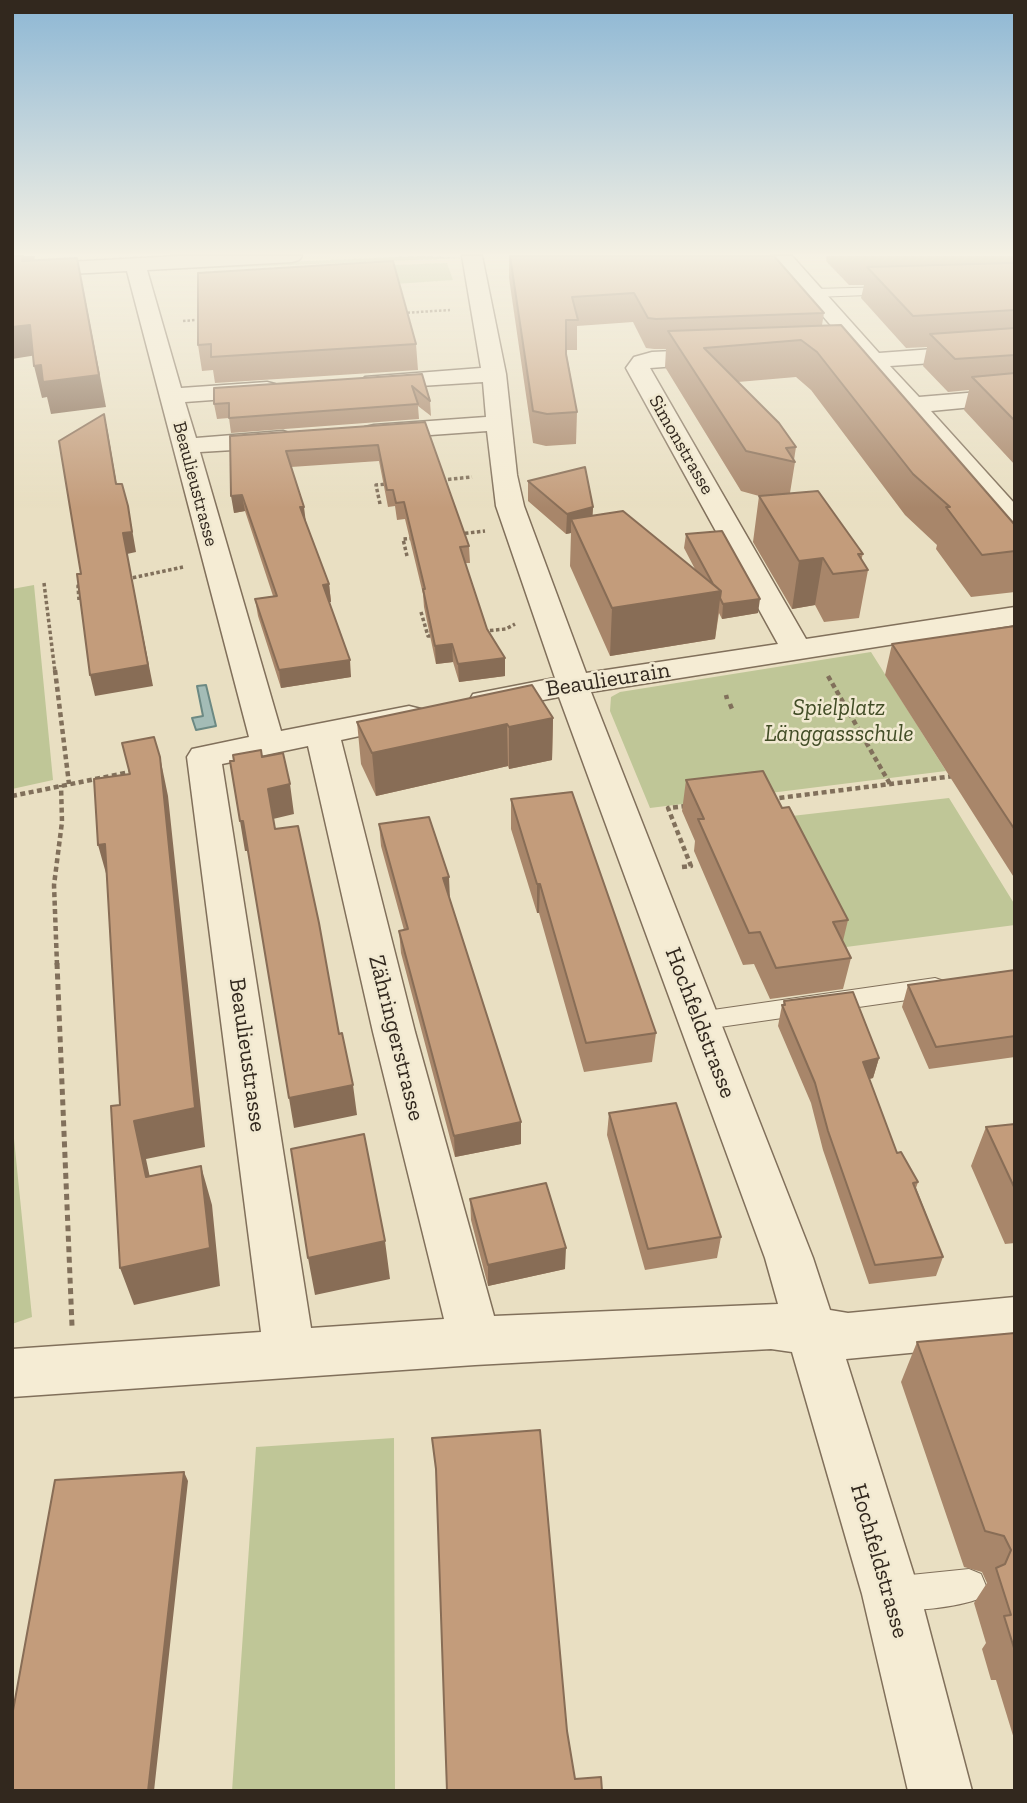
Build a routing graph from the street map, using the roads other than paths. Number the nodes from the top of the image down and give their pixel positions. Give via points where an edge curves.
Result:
1 (156, 340) edge
2 (488, 340) edge
3 (856, 340) edge
4 (1015, 350) edge
5 (836, 353) edge
6 (743, 355) edge
7 (870, 356) junction
8 (494, 373) junction
9 (350, 383) edge
10 (296, 387) edge
11 (172, 396) junction
12 (1015, 396) edge
13 (913, 405) junction
14 (499, 423) junction
15 (348, 434) edge
16 (307, 437) edge
17 (184, 446) junction
18 (1015, 521) edge
19 (1015, 616) edge
20 (797, 650) junction
21 (573, 685) junction
22 (321, 733) junction
23 (268, 744) junction
24 (204, 757) joint
25 (963, 984) edge
26 (699, 1021) junction
27 (1015, 1320) edge
28 (813, 1332) junction
29 (475, 1341) junction
30 (289, 1353) junction
31 (12, 1373) edge
32 (969, 1586) dead end
33 (891, 1594) junction
34 (940, 1791) edge

1 - 11 street, Beaulieustrasse
2 - 8 street, Hochfeldstrasse
3 - 7 street
4 - 7 street
5 - 7 street
6 - 20 street, Simonstrasse via 652,359 638,368
7 - 13 street
8 - 9 street
8 - 14 street, Hochfeldstrasse
10 - 11 street
11 - 17 street, Beaulieustrasse
12 - 13 street
13 - 18 street
14 - 15 street
14 - 21 street, Hochfeldstrasse via 510,506
16 - 17 street
17 - 23 street, Beaulieustrasse
19 - 20 street, Beaulieurain
20 - 21 street, Beaulieurain
21 - 22 street, Beaulieurain
21 - 26 street, Hochfeldstrasse
22 - 23 street, Beaulieurain
22 - 29 street, Zähringerstrasse
23 - 24 street, Beaulieurain
24 - 30 street, Beaulieustrasse
25 - 26 lane
26 - 28 street, Hochfeldstrasse
27 - 28 street via 848,1336
28 - 29 street via 771,1325
28 - 33 street, Hochfeldstrasse
29 - 30 street
30 - 31 street
32 - 33 lane
33 - 34 street, Hochfeldstrasse

